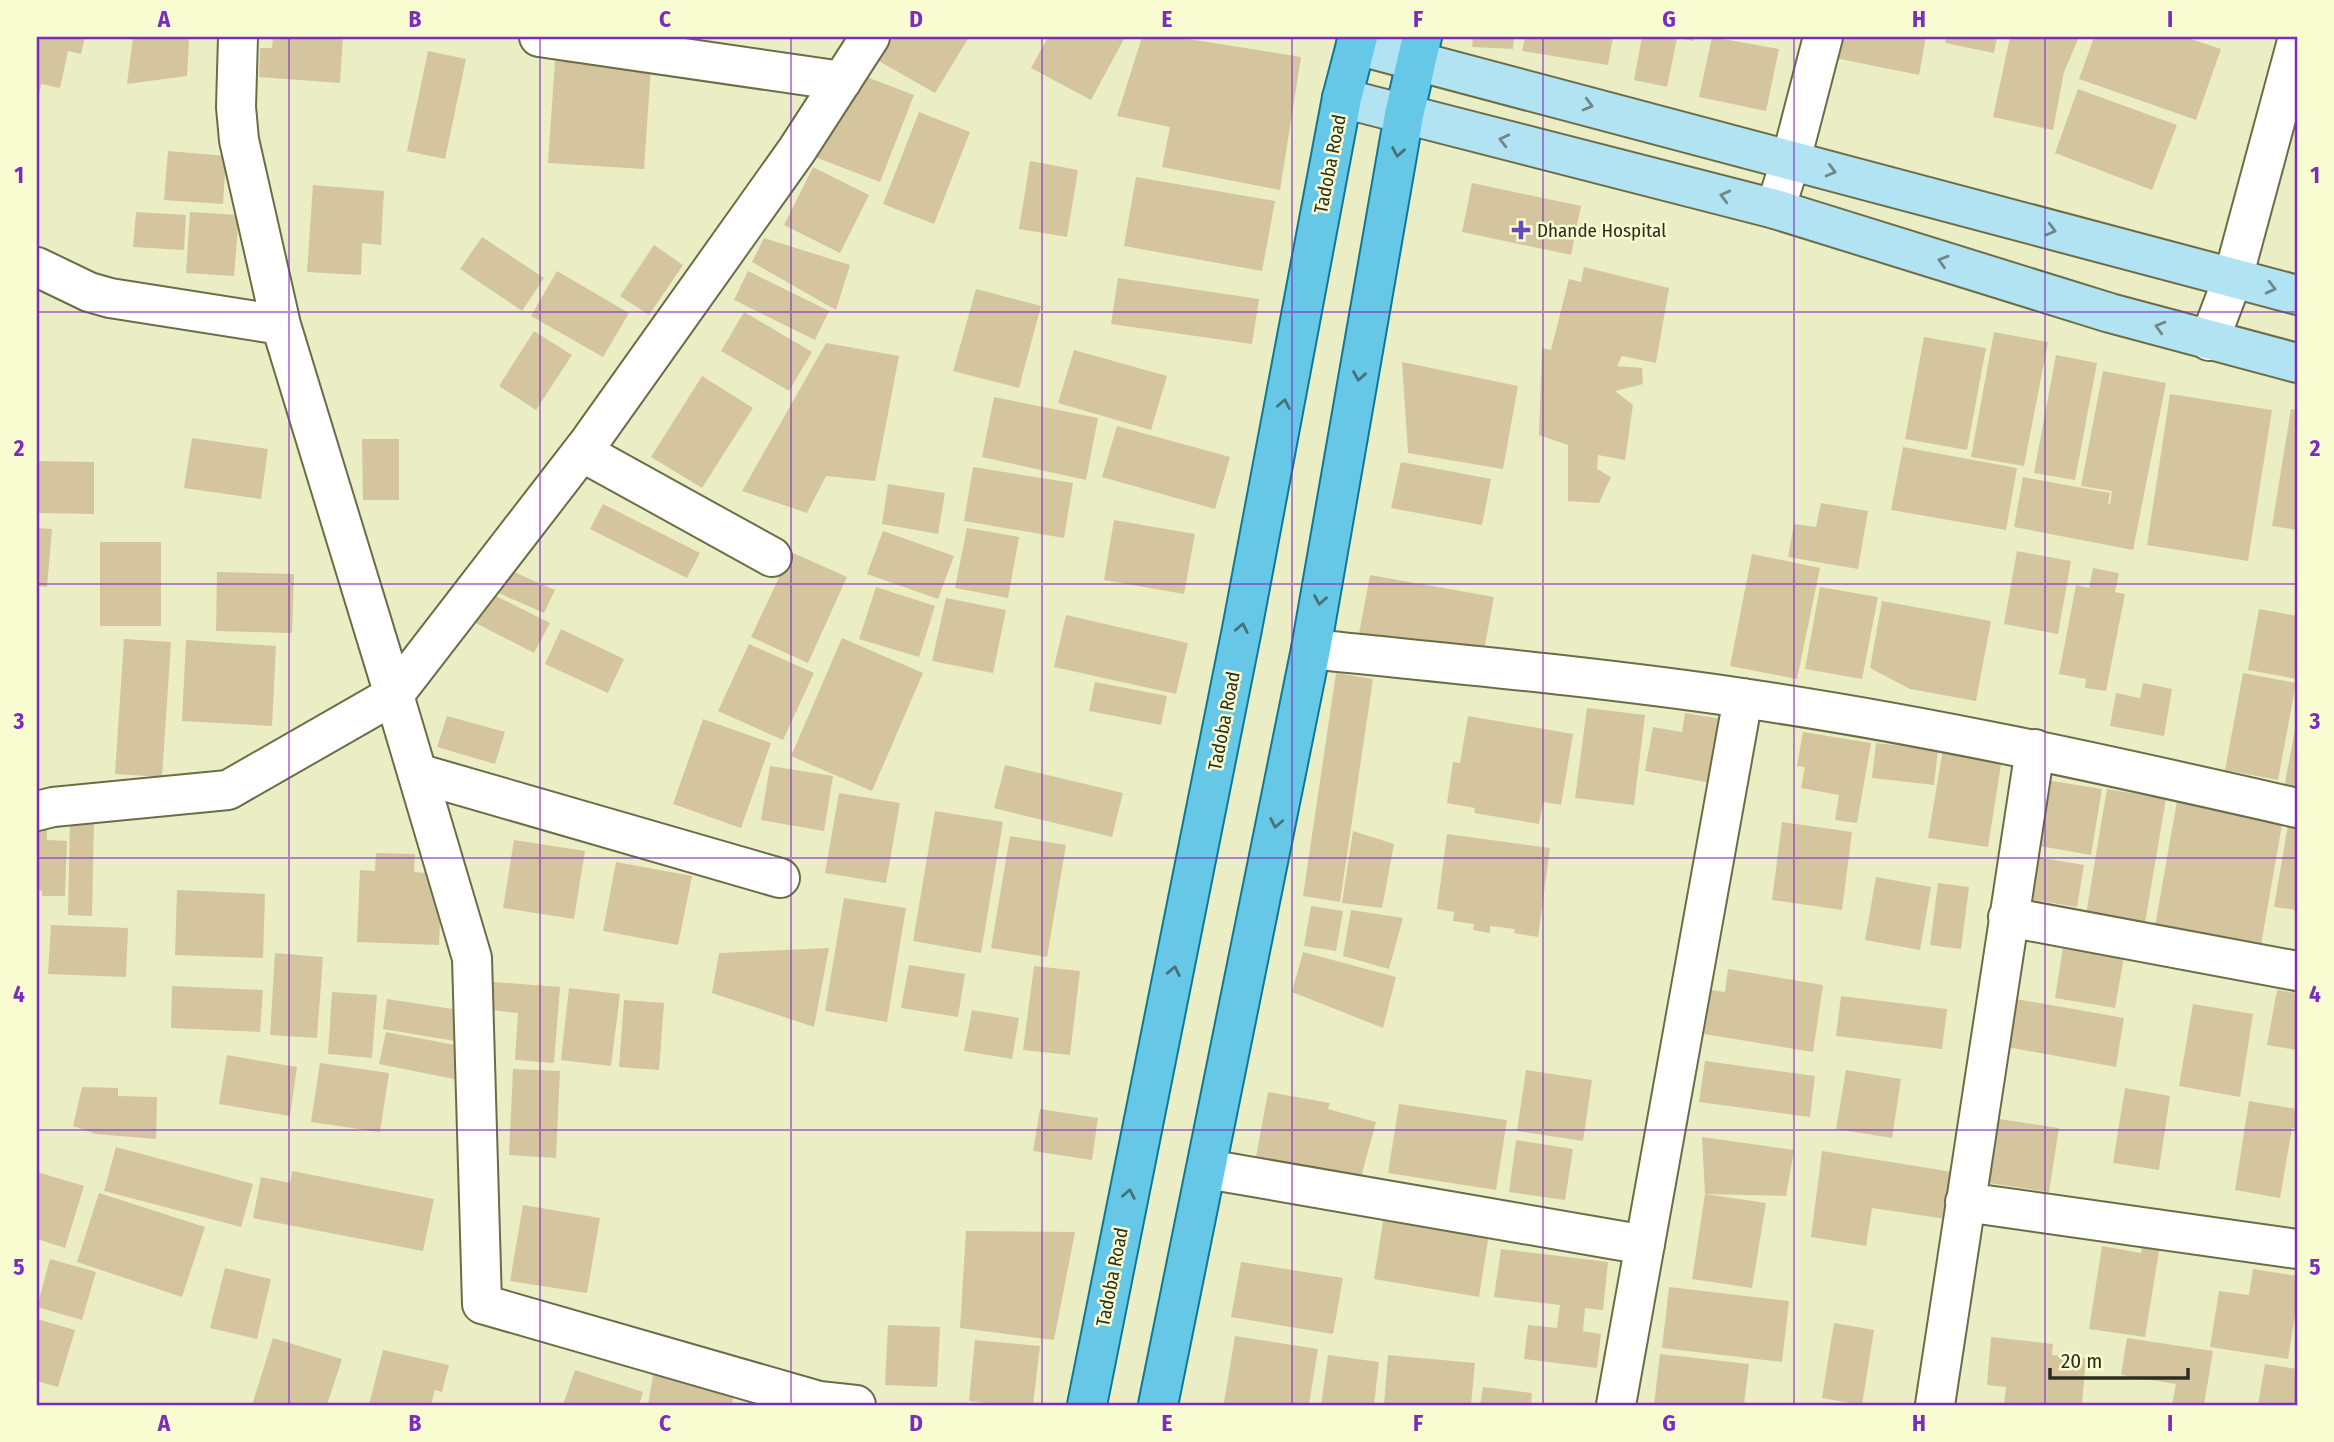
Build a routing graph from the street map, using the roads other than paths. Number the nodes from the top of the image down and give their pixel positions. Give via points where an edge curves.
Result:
1 (237, 37) edge
2 (539, 37) edge
3 (870, 37) edge
4 (1823, 37) edge
5 (1357, 41) edge
6 (2287, 41) edge
7 (1419, 48) edge
8 (842, 80) junction
9 (1342, 98) junction
10 (1405, 115) junction
11 (1791, 160) junction
12 (1776, 209) junction
13 (37, 267) edge
14 (2234, 278) junction
15 (2297, 295) edge
16 (281, 325) junction
17 (2209, 341) junction
18 (2297, 363) edge
19 (582, 452) junction
20 (772, 557) dead end
21 (1311, 649) junction
22 (394, 695) junction
23 (1743, 698) junction
24 (2035, 749) junction
25 (416, 773) junction
26 (2297, 808) edge
27 (37, 811) edge
28 (780, 878) dead end
29 (2008, 917) junction
30 (2297, 971) edge
31 (1207, 1169) junction
32 (1965, 1202) junction
33 (1645, 1245) junction
34 (2297, 1249) edge
35 (856, 1405) edge
36 (1087, 1405) edge
37 (1158, 1405) edge
38 (1616, 1405) edge
39 (1935, 1405) edge

1 - 16 street via 239,140
2 - 8 street
3 - 8 street
4 - 11 street
5 - 7 street
5 - 9 main road, Tadoba Road
6 - 14 street
7 - 10 main road
7 -> 11 street
8 - 19 street
9 - 10 street
36 -> 9 main road, Tadoba Road via 1240,642
12 -> 10 street
10 -> 21 main road
11 - 12 street
11 -> 14 street
17 -> 12 street
13 - 16 street via 110,298
14 -> 15 street
14 - 17 street
16 - 22 street
17 - 18 street
19 - 20 street
19 - 22 street
21 - 23 street
21 -> 31 main road
22 - 25 street
22 - 27 street via 228,790
23 - 24 street
23 - 33 street
24 - 26 street
24 - 29 street
25 - 28 street
25 - 35 street via 472,958 482,1304 819,1401
29 - 30 street
29 - 32 street
31 - 33 street
31 - 37 main road
32 - 34 street
32 - 39 street
33 - 38 street

